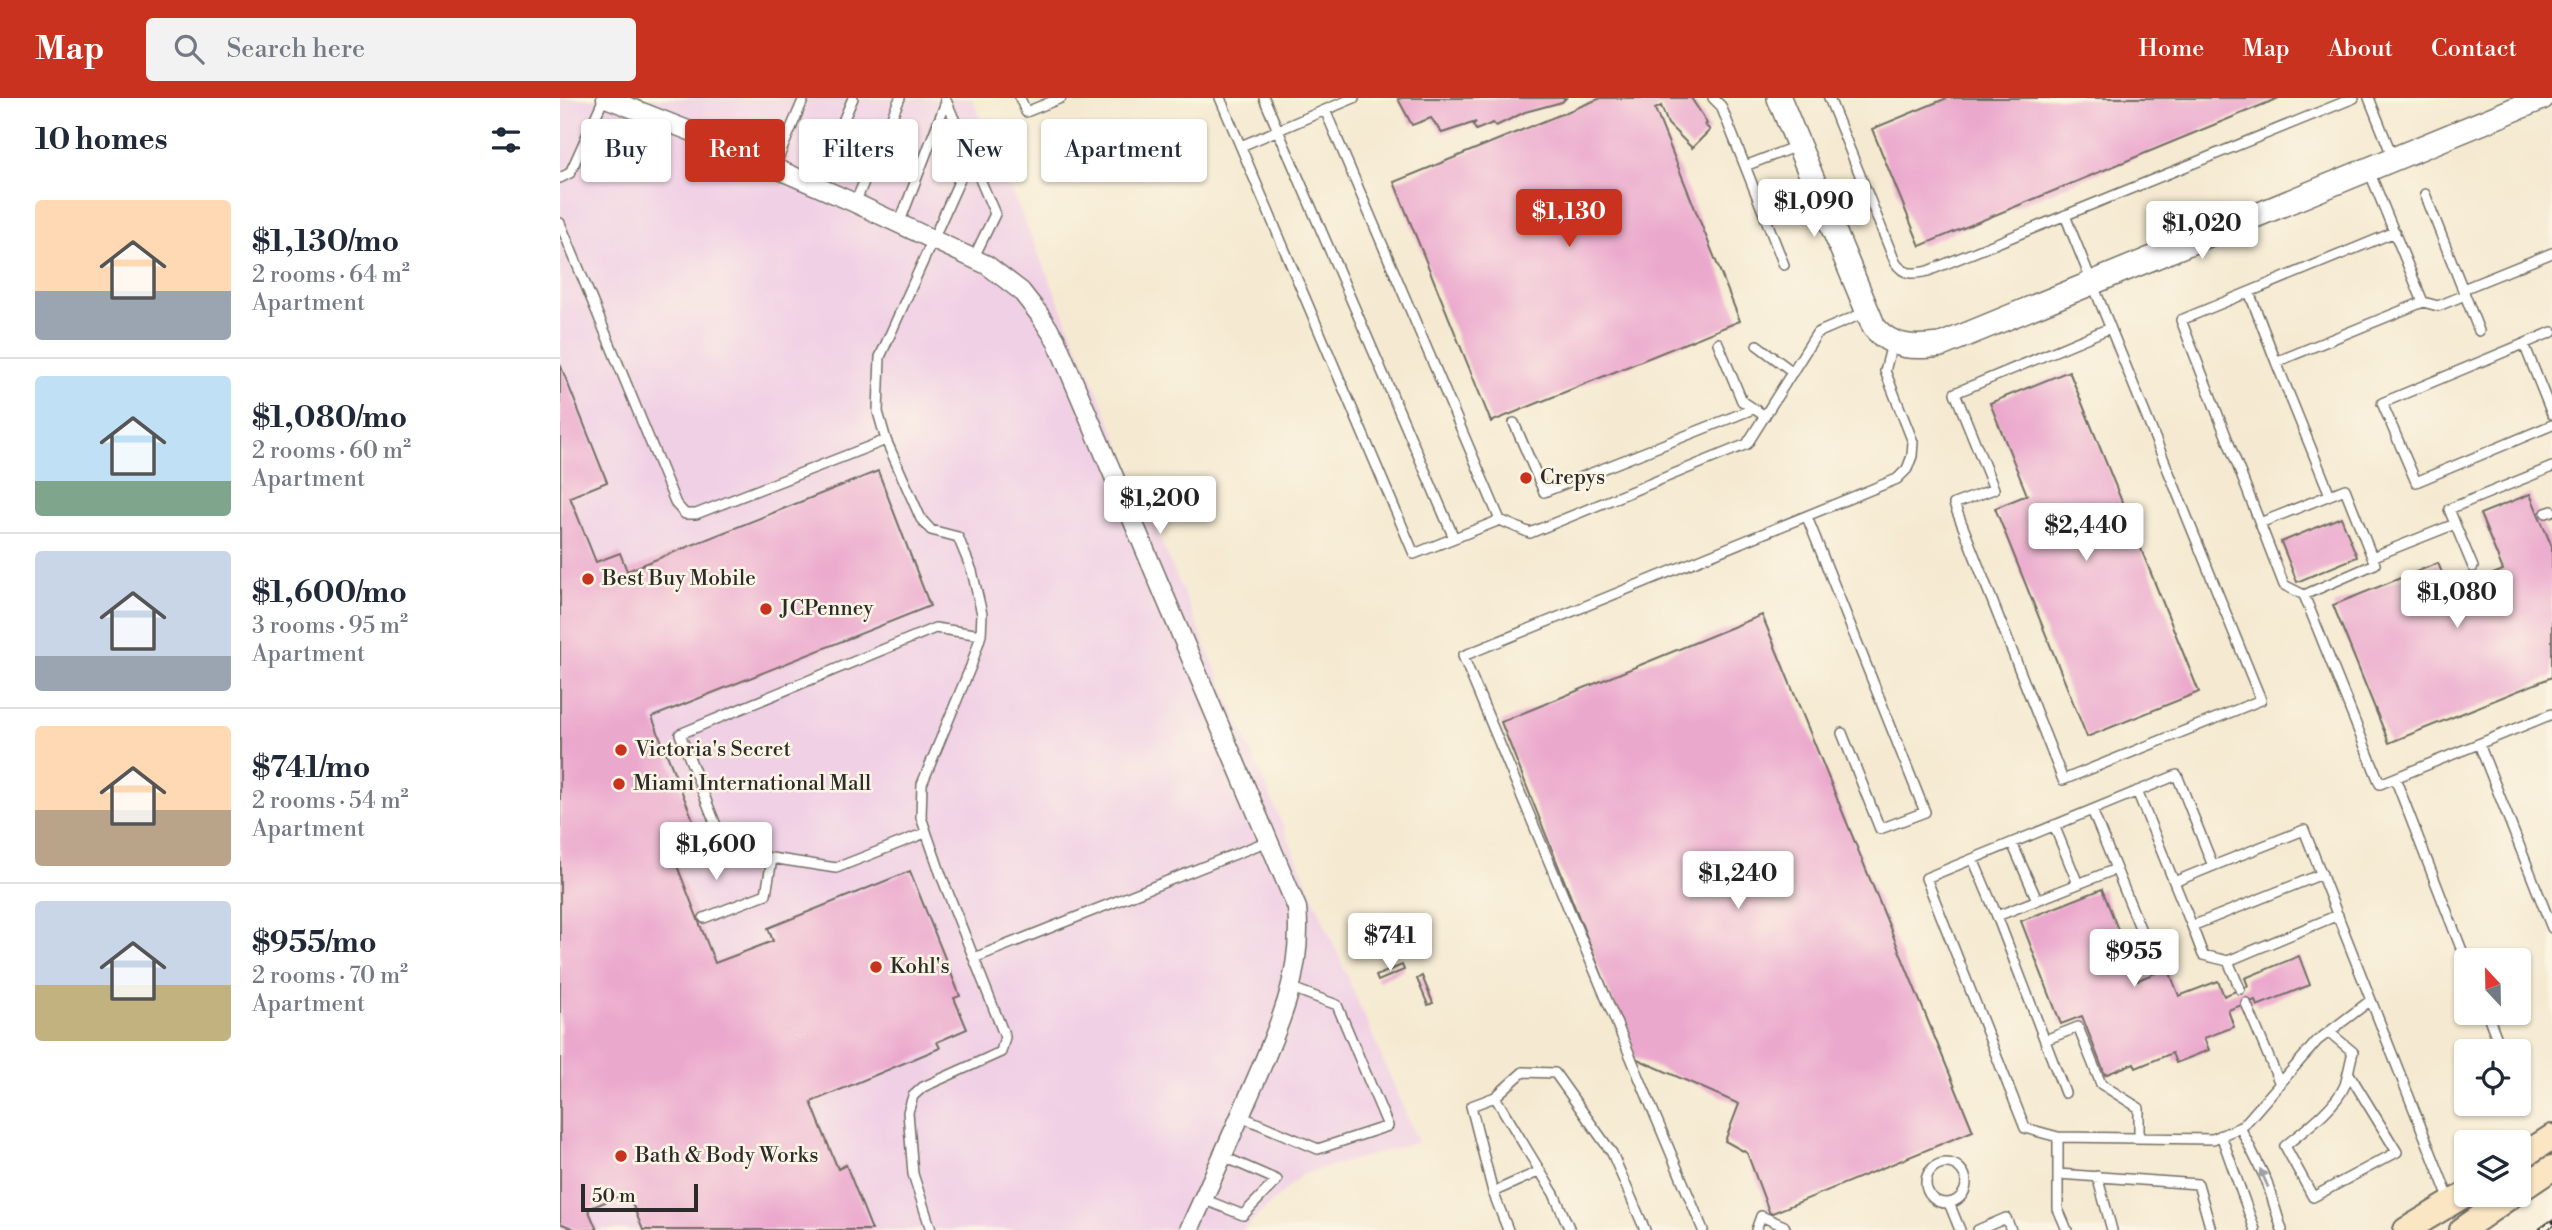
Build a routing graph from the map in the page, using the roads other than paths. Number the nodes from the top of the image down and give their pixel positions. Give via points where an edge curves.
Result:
1 (605, 98) edge
2 (804, 98) edge
3 (853, 98) edge
4 (900, 98) edge
5 (1020, 98) edge
6 (1061, 98) edge
7 (1220, 98) edge
8 (1264, 98) edge
9 (1354, 98) edge
10 (1713, 98) edge
11 (1779, 98) edge
12 (1829, 98) edge
13 (2354, 98) edge
14 (2369, 98) edge
15 (2542, 98) edge
16 (946, 100) edge
17 (1325, 110) junction
18 (954, 119) edge
19 (685, 131) edge
20 (1278, 131) junction
21 (785, 142) edge
22 (1799, 145) junction
23 (1241, 146) junction
24 (2394, 159) junction
25 (1745, 166) junction
26 (2369, 169) junction
27 (785, 173) edge
28 (560, 178) edge
29 (959, 182) edge
30 (981, 182) edge
31 (815, 186) junction
32 (2425, 194) dead end
33 (855, 203) junction
34 (2065, 215) junction
35 (560, 223) edge
36 (899, 224) junction
37 (2395, 232) junction
38 (932, 240) junction
39 (2552, 253) edge
40 (973, 259) junction
41 (1784, 265) dead end
42 (2092, 283) junction
43 (2249, 292) junction
44 (2464, 292) junction
45 (2423, 302) junction
46 (1868, 311) junction
47 (2110, 328) junction
48 (2479, 331) dead end
49 (2552, 332) edge
50 (1892, 342) junction
51 (1718, 343) dead end
52 (2524, 344) junction
53 (1757, 345) dead end
54 (2276, 362) junction
55 (1793, 372) junction
56 (1753, 409) junction
57 (2552, 414) edge
58 (1765, 416) junction
59 (1514, 423) dead end
60 (2552, 425) edge
61 (886, 440) junction
62 (2552, 467) edge
63 (2330, 495) junction
64 (1807, 517) junction
65 (1500, 520) junction
66 (2260, 523) junction
67 (2455, 524) junction
68 (1454, 538) junction
69 (2372, 557) junction
70 (2473, 567) dead end
71 (2304, 595) junction
72 (981, 635) junction
73 (2552, 714) edge
74 (1842, 733) dead end
75 (2479, 744) junction
76 (2395, 778) junction
77 (2137, 791) junction
78 (2092, 810) junction
79 (2054, 825) junction
80 (925, 833) junction
81 (1268, 841) junction
82 (2012, 843) junction
83 (772, 859) junction
84 (1973, 859) junction
85 (2213, 866) junction
86 (2116, 869) junction
87 (2322, 874) junction
88 (2174, 882) junction
89 (2077, 884) junction
90 (2036, 900) junction
91 (2337, 915) junction
92 (1997, 916) junction
93 (704, 918) dead end
94 (2192, 926) junction
95 (2552, 928) edge
96 (2461, 948) edge
97 (974, 958) junction
98 (2153, 960) dead end
99 (2228, 961) junction
100 (1292, 988) junction
101 (2240, 989) dead end
102 (2371, 1000) junction
103 (2246, 1003) dead end
104 (2329, 1032) junction
105 (2045, 1040) junction
106 (2348, 1072) junction
107 (2280, 1084) junction
108 (2065, 1093) dead end
109 (1495, 1097) junction
110 (1240, 1116) junction
111 (2240, 1128) junction
112 (2221, 1135) junction
113 (2058, 1137) junction
114 (2552, 1137) edge
115 (2139, 1138) junction
116 (2531, 1151) edge
117 (1222, 1156) junction
118 (2552, 1168) edge
119 (1540, 1171) junction
120 (2058, 1174) junction
121 (2097, 1177) junction
122 (2531, 1182) edge
123 (2454, 1188) edge
124 (1493, 1192) junction
125 (1203, 1199) junction
126 (2454, 1202) edge
127 (1949, 1203) junction
128 (2495, 1207) edge
129 (931, 1230) edge
130 (1189, 1230) edge
131 (1508, 1230) edge
132 (1570, 1230) edge
133 (1645, 1230) edge
134 (1703, 1230) edge
135 (1756, 1230) edge
136 (1786, 1230) edge
137 (1960, 1230) edge
138 (1978, 1230) edge
139 (2011, 1230) edge
140 (2067, 1230) edge
141 (2112, 1230) edge
142 (2211, 1230) edge
143 (2256, 1230) edge
144 (2283, 1230) edge
145 (2406, 1230) edge
146 (2462, 1230) edge

1 - 19 street
1 - 28 lane via 570,173
2 - 21 lane
3 - 31 lane
4 - 33 lane
5 - 6 lane via 1026,112
7 - 23 lane
8 - 20 lane
9 - 17 lane
10 - 25 lane via 1721,106
11 - 22 street
12 - 34 lane via 1895,262 1905,273 1928,271
13 - 34 lane
14 - 24 lane
15 - 24 street
16 - 18 lane
16 - 36 lane
17 - 20 lane
17 - 65 lane
20 - 23 lane
20 - 68 lane
22 - 25 lane
22 - 46 street
23 - 68 lane via 1414,554
24 - 26 street
25 - 41 lane
26 - 37 lane
26 - 42 street
27 - 31 street
29 - 38 lane
30 - 40 lane via 995,214
31 - 33 street
32 - 44 lane
33 - 36 street
34 - 42 lane
35 - 61 lane via 676,504 685,514 696,514
36 - 38 street
37 - 43 lane
37 - 45 lane
38 - 40 street
38 - 61 lane via 880,357 878,412
39 - 44 lane
40 - 81 street via 1021,291 1056,340
42 - 47 lane
42 - 50 street via 1941,345 1917,348
43 - 54 lane
43 - 66 lane via 2181,320
44 - 45 lane via 2438,306
44 - 48 lane
45 - 54 lane
46 - 50 street via 1874,327
46 - 55 lane via 1817,333
47 - 47 lane via 2261,700 2063,780 1954,504 1994,489 1955,393
49 - 52 lane
50 - 64 lane via 1885,372 1913,442 1907,469 1897,479
51 - 56 lane via 1742,401
52 - 57 lane
52 - 60 lane via 2382,402 2416,482
53 - 55 lane
54 - 63 lane
55 - 58 lane
56 - 58 lane
56 - 59 lane via 1544,492
58 - 65 lane via 1748,444 1530,533
61 - 72 lane via 921,519 931,530 958,537 972,571 982,614
62 - 67 lane via 2449,509
63 - 66 lane
63 - 69 lane via 2345,489
64 - 74 lane via 1925,811 1880,829
64 - 134 lane via 1463,656
65 - 68 lane
66 - 71 lane via 2284,585
67 - 69 lane
67 - 70 lane
69 - 71 lane via 2375,564
71 - 76 lane via 2380,784
72 - 80 lane via 922,784
72 - 83 lane via 935,628 680,734 726,851
73 - 75 lane
75 - 76 lane
75 - 95 lane
76 - 96 lane
77 - 78 lane
77 - 85 lane via 2176,775
77 - 88 lane
78 - 79 lane
78 - 86 lane
79 - 82 lane
79 - 89 lane
80 - 83 lane via 836,868
80 - 97 lane
81 - 97 lane
81 - 100 street via 1297,908
82 - 84 lane
82 - 90 lane
83 - 93 lane via 766,894
84 - 92 lane
84 - 113 lane via 1926,878 2025,1128
85 - 87 lane via 2304,830
85 - 88 lane
86 - 89 lane
86 - 98 lane
87 - 91 lane
87 - 94 lane
88 - 94 lane
89 - 90 lane
90 - 92 lane
91 - 99 lane
91 - 102 lane
92 - 105 lane
94 - 99 lane via 2203,955
97 - 129 lane via 1005,1037 1001,1052 923,1087 913,1096 908,1112 913,1174
99 - 101 lane
100 - 110 street
100 - 110 lane via 1337,1005 1388,1126 1318,1149
102 - 104 lane
102 - 123 lane
103 - 107 lane
104 - 106 lane via 2353,1052
104 - 107 lane
105 - 108 lane
105 - 115 lane via 2078,1027 2101,1084 2139,1108
106 - 106 lane via 2344,1088 2285,1146 2313,1197 2398,1152
107 - 111 lane
109 - 119 lane
109 - 124 lane via 1471,1105
109 - 133 lane via 1523,1072 1555,1073 1612,1153
110 - 117 street
111 - 112 lane
144 -> 111 lane via 2267,1182
112 - 115 lane via 2213,1139
112 - 143 lane
113 - 115 lane
113 - 120 lane
114 - 116 main road
117 - 125 street
117 - 125 lane via 1277,1180 1243,1214
118 - 122 main road
119 - 124 lane
119 - 132 lane
120 - 121 lane
120 - 140 lane via 2059,1209
121 - 141 lane
121 - 142 lane via 2198,1184
124 - 131 lane
125 - 130 street
126 - 145 main road
127 - 127 lane via 1961,1196 1966,1183 1957,1166 1943,1163 1928,1176 1927,1189 1936,1200
127 - 137 lane
128 - 146 main road
135 - 136 lane via 1761,1216
138 - 139 lane via 2006,1218

